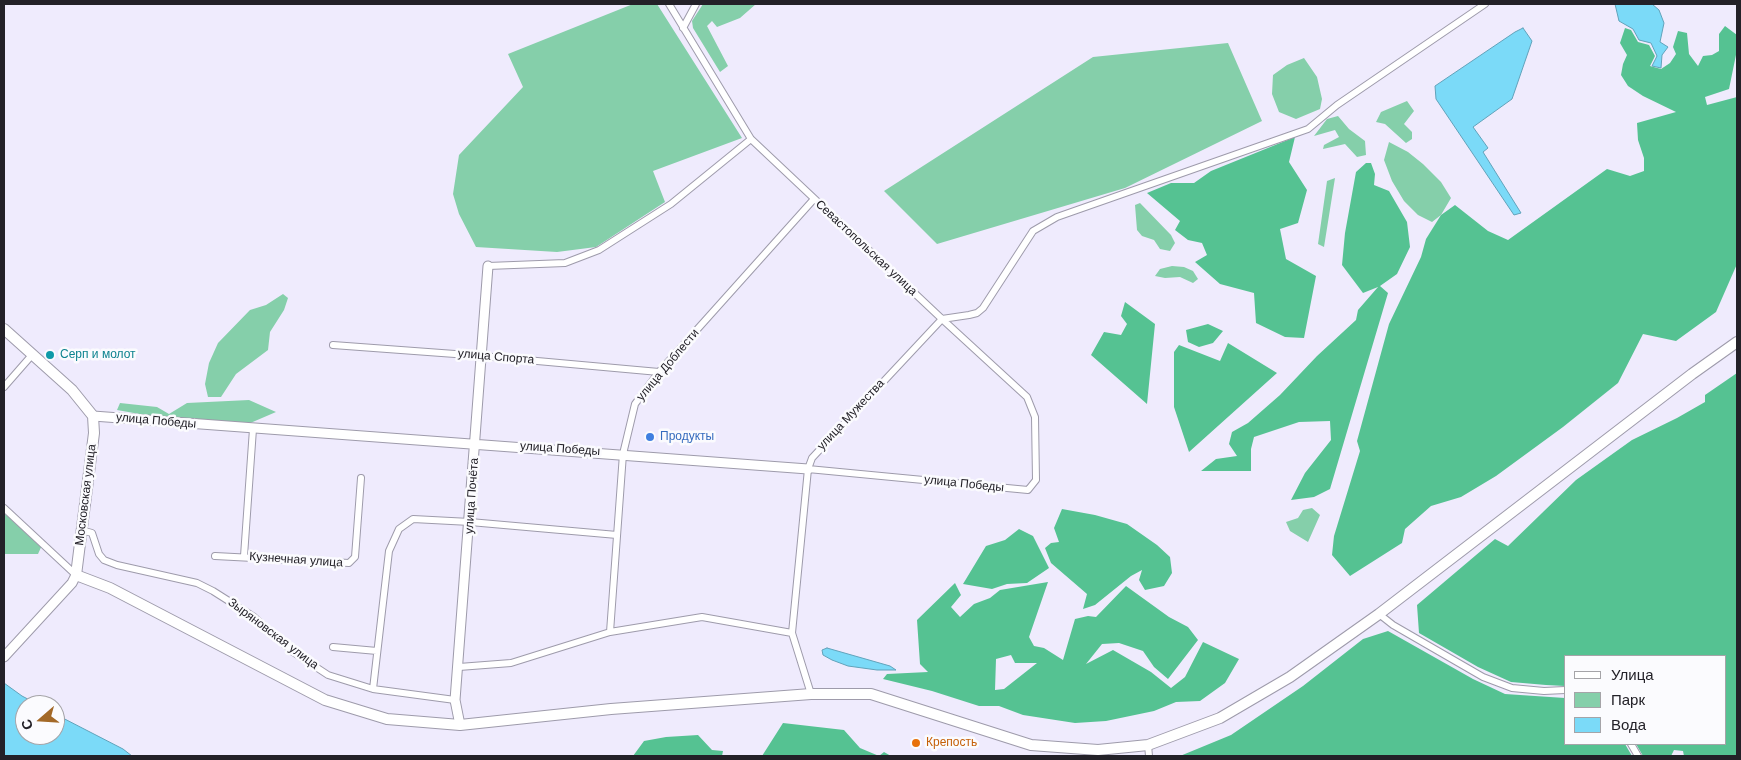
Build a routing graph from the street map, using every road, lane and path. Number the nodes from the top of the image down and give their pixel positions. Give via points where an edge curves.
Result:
1 (669, 4) edge
2 (696, 4) edge
3 (1485, 4) edge
4 (683, 28) junction
5 (751, 139) junction
6 (814, 199) junction
7 (488, 266) joint
8 (942, 319) junction
9 (4, 329) edge
10 (1737, 342) edge
11 (333, 345) dead end
12 (32, 355) junction
13 (482, 356) junction
14 (659, 372) junction
15 (4, 387) edge
16 (93, 416) junction
17 (253, 428) junction
18 (476, 444) junction
19 (623, 454) junction
20 (808, 468) junction
21 (361, 478) dead end
22 (1028, 490) joint
23 (4, 508) edge
24 (470, 522) junction
25 (81, 530) junction
26 (617, 535) junction
27 (215, 556) dead end
28 (244, 556) junction
29 (76, 575) junction
30 (1379, 614) junction
31 (610, 632) junction
32 (792, 633) junction
33 (333, 647) dead end
34 (377, 651) junction
35 (4, 657) edge
36 (459, 667) junction
37 (373, 689) junction
38 (1564, 690) edge
39 (811, 694) junction
40 (455, 700) junction
41 (460, 724) junction
42 (1148, 745) junction
43 (1631, 745) edge
44 (1150, 756) edge
45 (1638, 756) edge

1 - 4 street, Севастопольская улица
2 - 4 street
3 - 8 street via 1308,129 1057,217 1032,231 984,308 969,316
4 - 5 street, Севастопольская улица
5 - 6 street, Севастопольская улица
5 - 7 street via 671,204 599,250 565,263
6 - 8 street, Севастопольская улица
6 - 14 street, улица Доблести
7 - 13 street, улица Почёта
8 - 20 street, улица Мужества via 812,458
8 - 22 street, Севастопольская улица via 1028,397 1035,417 1036,480
9 - 12 main road
10 - 30 main road
11 - 13 street, улица Спорта
12 - 15 street
12 - 16 main road via 72,390
13 - 14 street, улица Спорта
13 - 18 street, улица Почёта
14 - 19 street, улица Доблести via 635,404
16 - 17 street, улица Победы
16 - 25 main road, Московская улица via 94,433
17 - 18 street, улица Победы
17 - 28 street
18 - 19 street, улица Победы
18 - 24 street, улица Почёта
19 - 20 street, улица Победы
19 - 26 street, улица Доблести
20 - 22 street, улица Победы
20 - 32 street, улица Мужества
21 - 28 street, Кузнечная улица via 355,557 349,563
23 - 29 street
24 - 26 street
24 - 34 street via 413,519 399,529 389,551
24 - 36 street, улица Почёта
25 - 29 main road, Московская улица
25 - 37 street, Зыряновская улица via 92,533 104,560 197,583 254,617 293,652 328,674
26 - 31 street, улица Доблести
27 - 28 street, Кузнечная улица
29 - 35 street
29 - 41 main road via 110,588 324,700 387,719
30 - 38 street via 1484,677 1512,688
30 - 42 main road via 1290,677 1220,718
31 - 32 street via 702,617
31 - 36 street via 511,663
32 - 39 street, улица Мужества
33 - 34 street, Зыряновская улица
34 - 37 street
36 - 40 street, улица Почёта
37 - 40 street, Зыряновская улица
39 - 41 main road
39 - 42 main road via 872,694 1031,745 1098,750
40 - 41 street, улица Почёта
42 - 44 street
43 - 45 street

